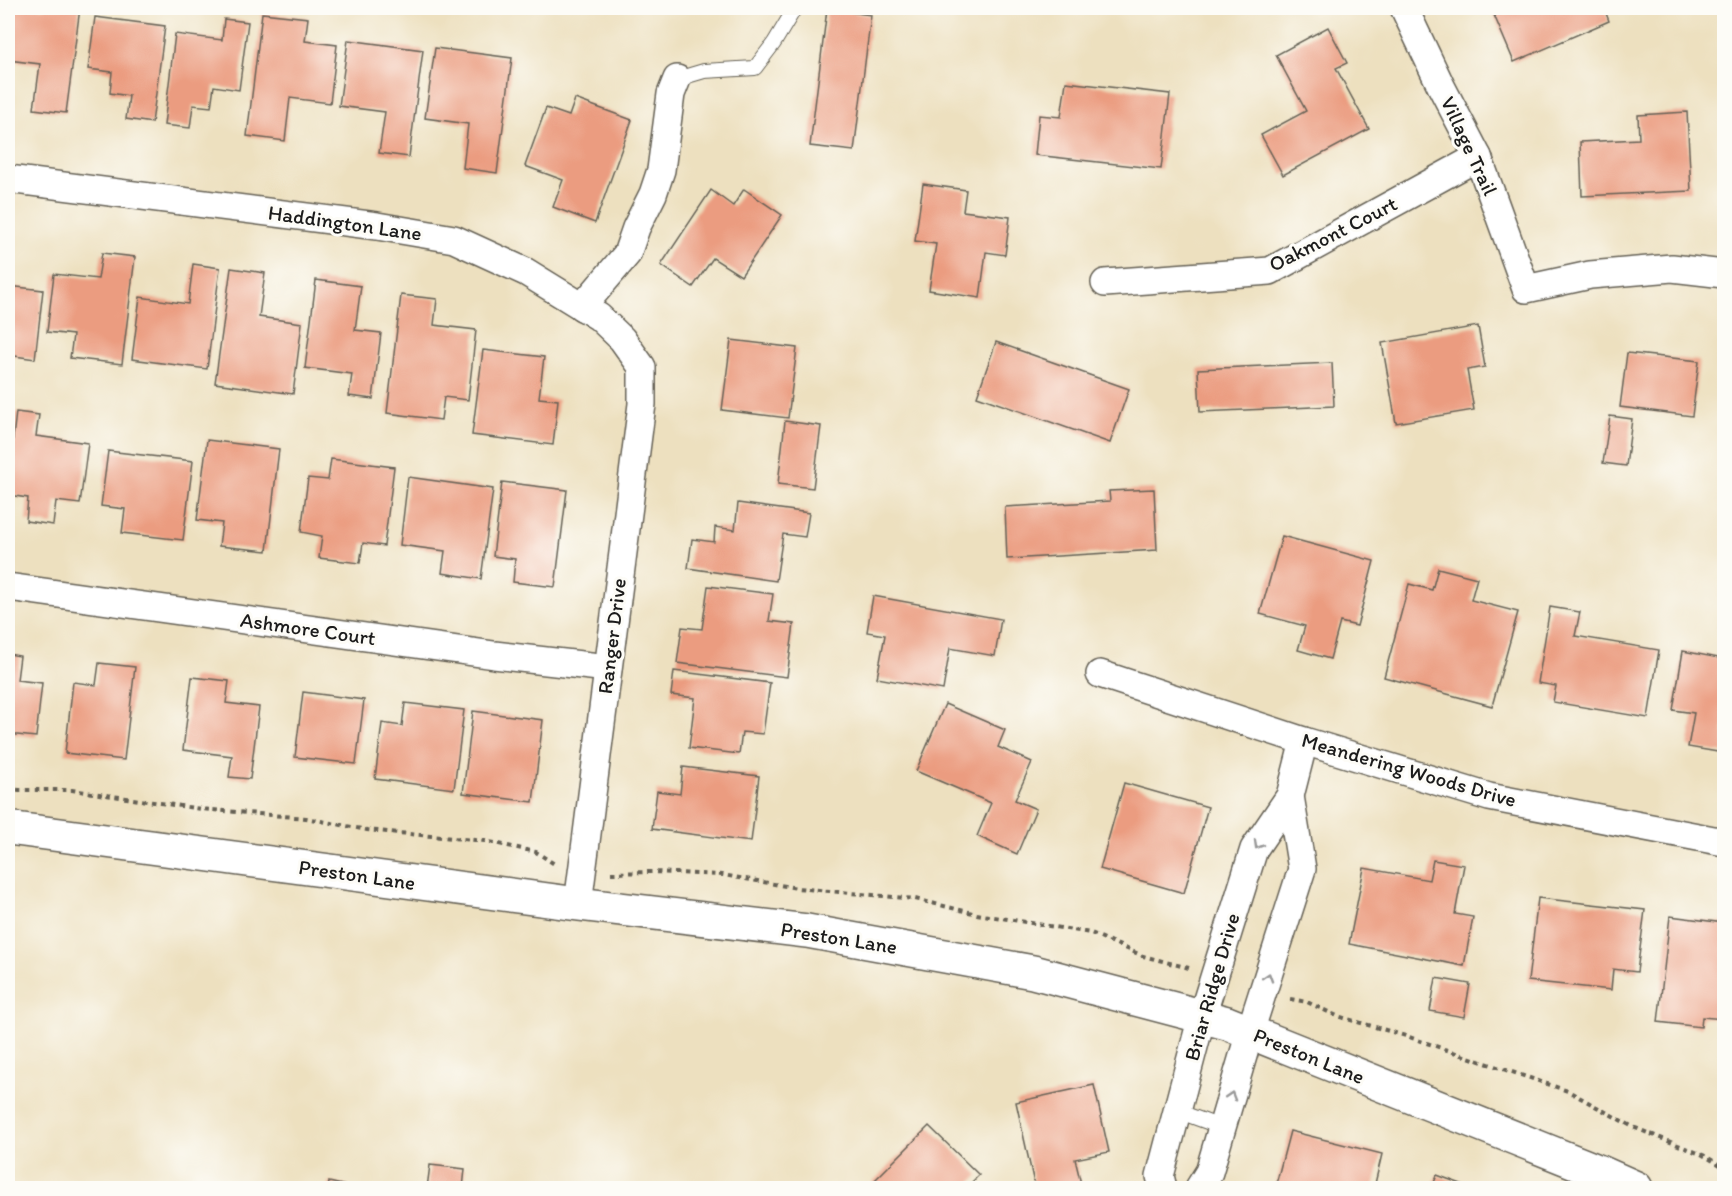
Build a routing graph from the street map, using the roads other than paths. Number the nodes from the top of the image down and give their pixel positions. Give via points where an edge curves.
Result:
1 (795, 8) edge
2 (1404, 8) edge
3 (677, 79) joint
4 (1478, 157) junction
5 (8, 179) edge
6 (1725, 274) edge
7 (1105, 283) dead end
8 (582, 306) junction
9 (642, 367) joint
10 (8, 587) edge
11 (608, 668) junction
12 (1100, 674) dead end
13 (1304, 741) junction
14 (1290, 796) junction
15 (8, 828) edge
16 (1725, 842) edge
17 (578, 904) junction
18 (1202, 1016) junction
19 (1250, 1032) junction
20 (1177, 1111) junction
21 (1221, 1127) junction
22 (1596, 1180) edge
23 (1163, 1188) edge
24 (1199, 1188) edge
25 (1636, 1188) edge

1 - 3 lane via 754,68 704,70
2 - 4 street, Village Trail
3 - 8 street via 653,194 627,254
4 - 6 street, Village Trail via 1526,288 1590,275 1672,268
4 - 7 street, Oakmont Court via 1270,271
5 - 8 street, Haddington Lane via 454,239 526,272
8 - 9 street, Haddington Lane via 622,339
9 - 11 street, Ranger Drive via 642,404
10 - 11 street, Ashmore Court
11 - 17 street, Ranger Drive
12 - 13 street, Meandering Woods Drive
13 - 14 street, Briar Ridge Drive
13 - 16 street, Meandering Woods Drive via 1489,797
14 -> 18 street, Briar Ridge Drive via 1254,849
19 -> 14 street, Briar Ridge Drive via 1302,870
15 - 17 street, Preston Lane
17 - 18 street, Preston Lane via 807,931 1033,972
18 - 19 street, Preston Lane
18 - 20 street, Briar Ridge Drive
21 -> 19 street, Briar Ridge Drive
19 - 22 street, Preston Lane
20 - 21 lane
20 - 23 street, Briar Ridge Drive via 1160,1176
21 - 24 street, Briar Ridge Drive via 1209,1172
22 - 25 street, Preston Lane

